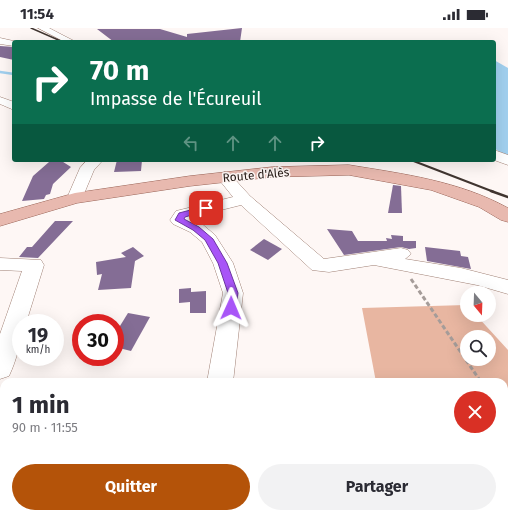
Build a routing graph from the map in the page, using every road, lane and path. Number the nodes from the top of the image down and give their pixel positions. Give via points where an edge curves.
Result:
1 (42, 28) edge
2 (68, 40) edge
3 (0, 41) edge
4 (12, 43) edge
5 (0, 100) edge
6 (12, 105) edge
7 (496, 155) edge
8 (94, 162) edge
9 (508, 162) edge
10 (225, 177) junction
11 (75, 198) junction
12 (244, 199) junction
13 (508, 216) edge
14 (0, 220) edge
15 (401, 260) junction
16 (0, 264) edge
17 (508, 287) edge
18 (0, 369) edge
19 (221, 378) edge
20 (478, 378) edge

1 - 2 street
3 - 4 street
5 - 6 street
7 - 9 street
8 - 11 street via 87,168
10 - 11 main road, Route d'Alès
10 - 12 street
10 - 13 main road, Route d'Alès via 272,172 350,170 435,185 485,203
11 - 14 main road, Route d'Alès
12 - 15 street via 319,265 329,266 371,259
12 - 19 street via 193,211 182,215 179,220 196,228 209,239 223,263 233,293
15 - 17 street
15 - 20 path via 446,334
16 - 18 street via 34,265

